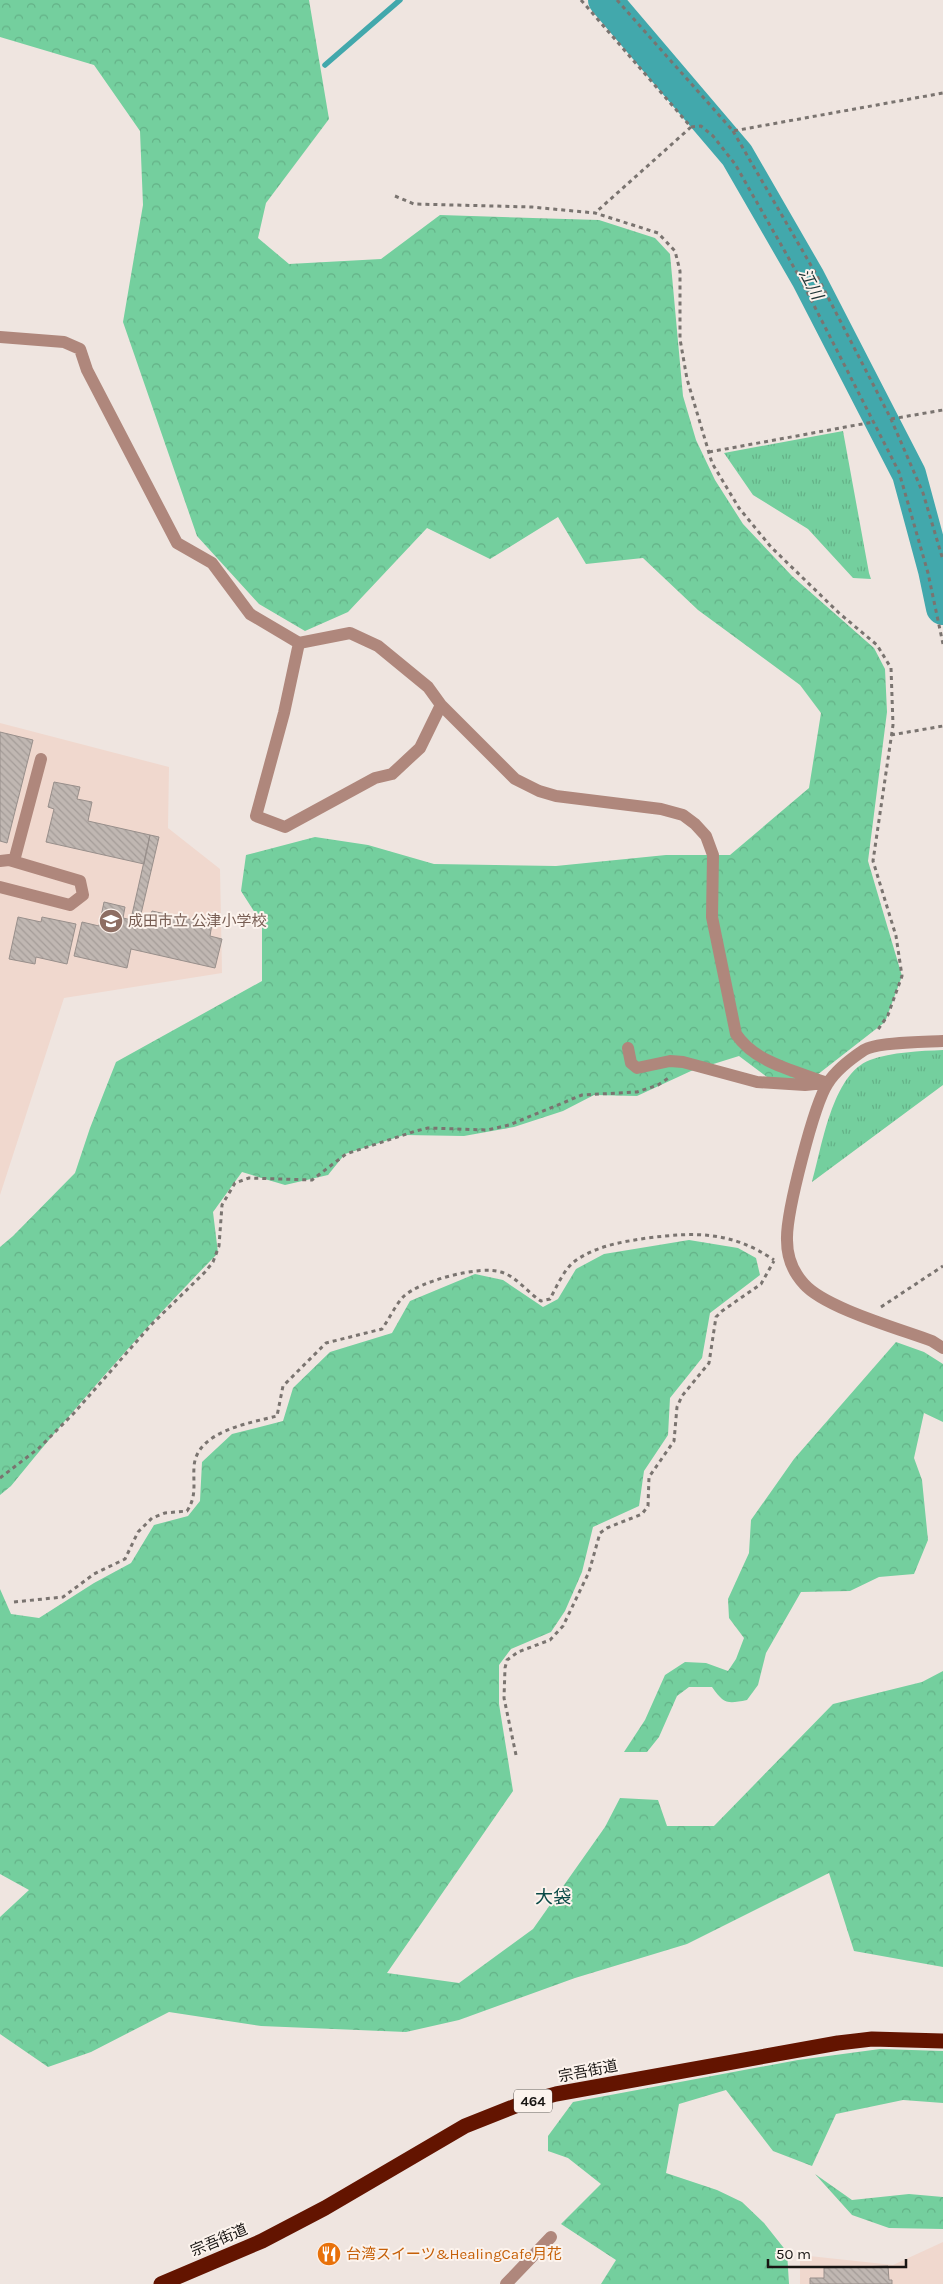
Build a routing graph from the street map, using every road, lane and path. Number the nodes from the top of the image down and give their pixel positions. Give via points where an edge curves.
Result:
1 (581, 0) edge
2 (618, 0) edge
3 (943, 93) edge
4 (691, 127) junction
5 (733, 131) junction
6 (395, 196) dead end
7 (595, 213) junction
8 (0, 337) edge
9 (943, 410) edge
10 (891, 419) junction
11 (874, 422) junction
12 (709, 452) junction
13 (943, 560) edge
14 (300, 643) junction
15 (943, 644) edge
16 (441, 705) junction
17 (943, 726) edge
18 (891, 735) junction
19 (40, 759) dead end
20 (14, 861) junction
21 (0, 862) edge
22 (0, 887) edge
23 (943, 1041) edge
24 (628, 1048) dead end
25 (866, 1048) junction
26 (674, 1075) dead end
27 (828, 1083) junction
28 (790, 1259) junction
29 (775, 1260) junction
30 (943, 1266) edge
31 (866, 1316) junction
32 (943, 1348) edge
33 (0, 1478) edge
34 (14, 1602) dead end
35 (516, 1755) dead end
36 (943, 2041) edge
37 (551, 2237) dead end
38 (161, 2284) edge
39 (506, 2284) edge

1 - 4 path
2 - 5 path
3 - 5 path
4 - 7 path
4 - 11 path via 701,126 713,136 735,164 800,278
5 - 10 path via 816,274
6 - 7 path via 414,204 532,207
7 - 12 path via 658,233 675,251 680,271 680,339 687,379
8 - 14 street via 64,342 80,349 177,543 212,563 250,614
9 - 10 path
10 - 13 path via 923,493
11 - 12 path
11 - 15 path via 899,472 928,573
12 - 18 path via 712,463 739,508 771,547 877,645 891,668
14 - 16 street via 350,633 357,636 378,646 405,666 428,687
14 - 16 street via 256,816 286,827 375,778 392,774 420,748
16 - 27 street via 515,779 539,791 662,809 684,815 695,824 706,836 713,855 712,917 736,1034 761,1058
17 - 18 path
18 - 25 path via 873,861 896,936 902,976 888,1015
19 - 20 street
20 - 21 street
20 - 22 street via 80,881 83,895 70,905
23 - 25 street
24 - 27 street via 631,1063 637,1068 670,1061 683,1062 757,1082
25 - 27 street
26 - 33 path via 637,1092 582,1095 502,1127 416,1131 346,1154 312,1180 249,1178 235,1183 222,1205 219,1246 213,1262 152,1324 74,1413 38,1448
27 - 28 street via 816,1110 788,1216 786,1240
28 - 29 path
28 - 31 street via 805,1285 822,1299
29 - 34 path via 743,1242 689,1233 625,1241 594,1250 573,1263 550,1299 541,1301 503,1272 486,1268 467,1270 424,1285 404,1296 382,1329 326,1343 283,1386 277,1416 225,1430 202,1446 194,1464 194,1501 187,1511 152,1518 138,1532 126,1559 94,1574 63,1597
29 - 35 path via 761,1284 716,1317 709,1363 677,1407 674,1441 650,1477 648,1506 642,1514 600,1533 589,1572 563,1626 550,1640 518,1652 507,1660 504,1698
30 - 31 path
31 - 32 street
36 - 38 highway, 宗吾街道 / 464 via 872,2039 838,2043 556,2094 523,2103 466,2126 333,2204 262,2241
37 - 39 street

